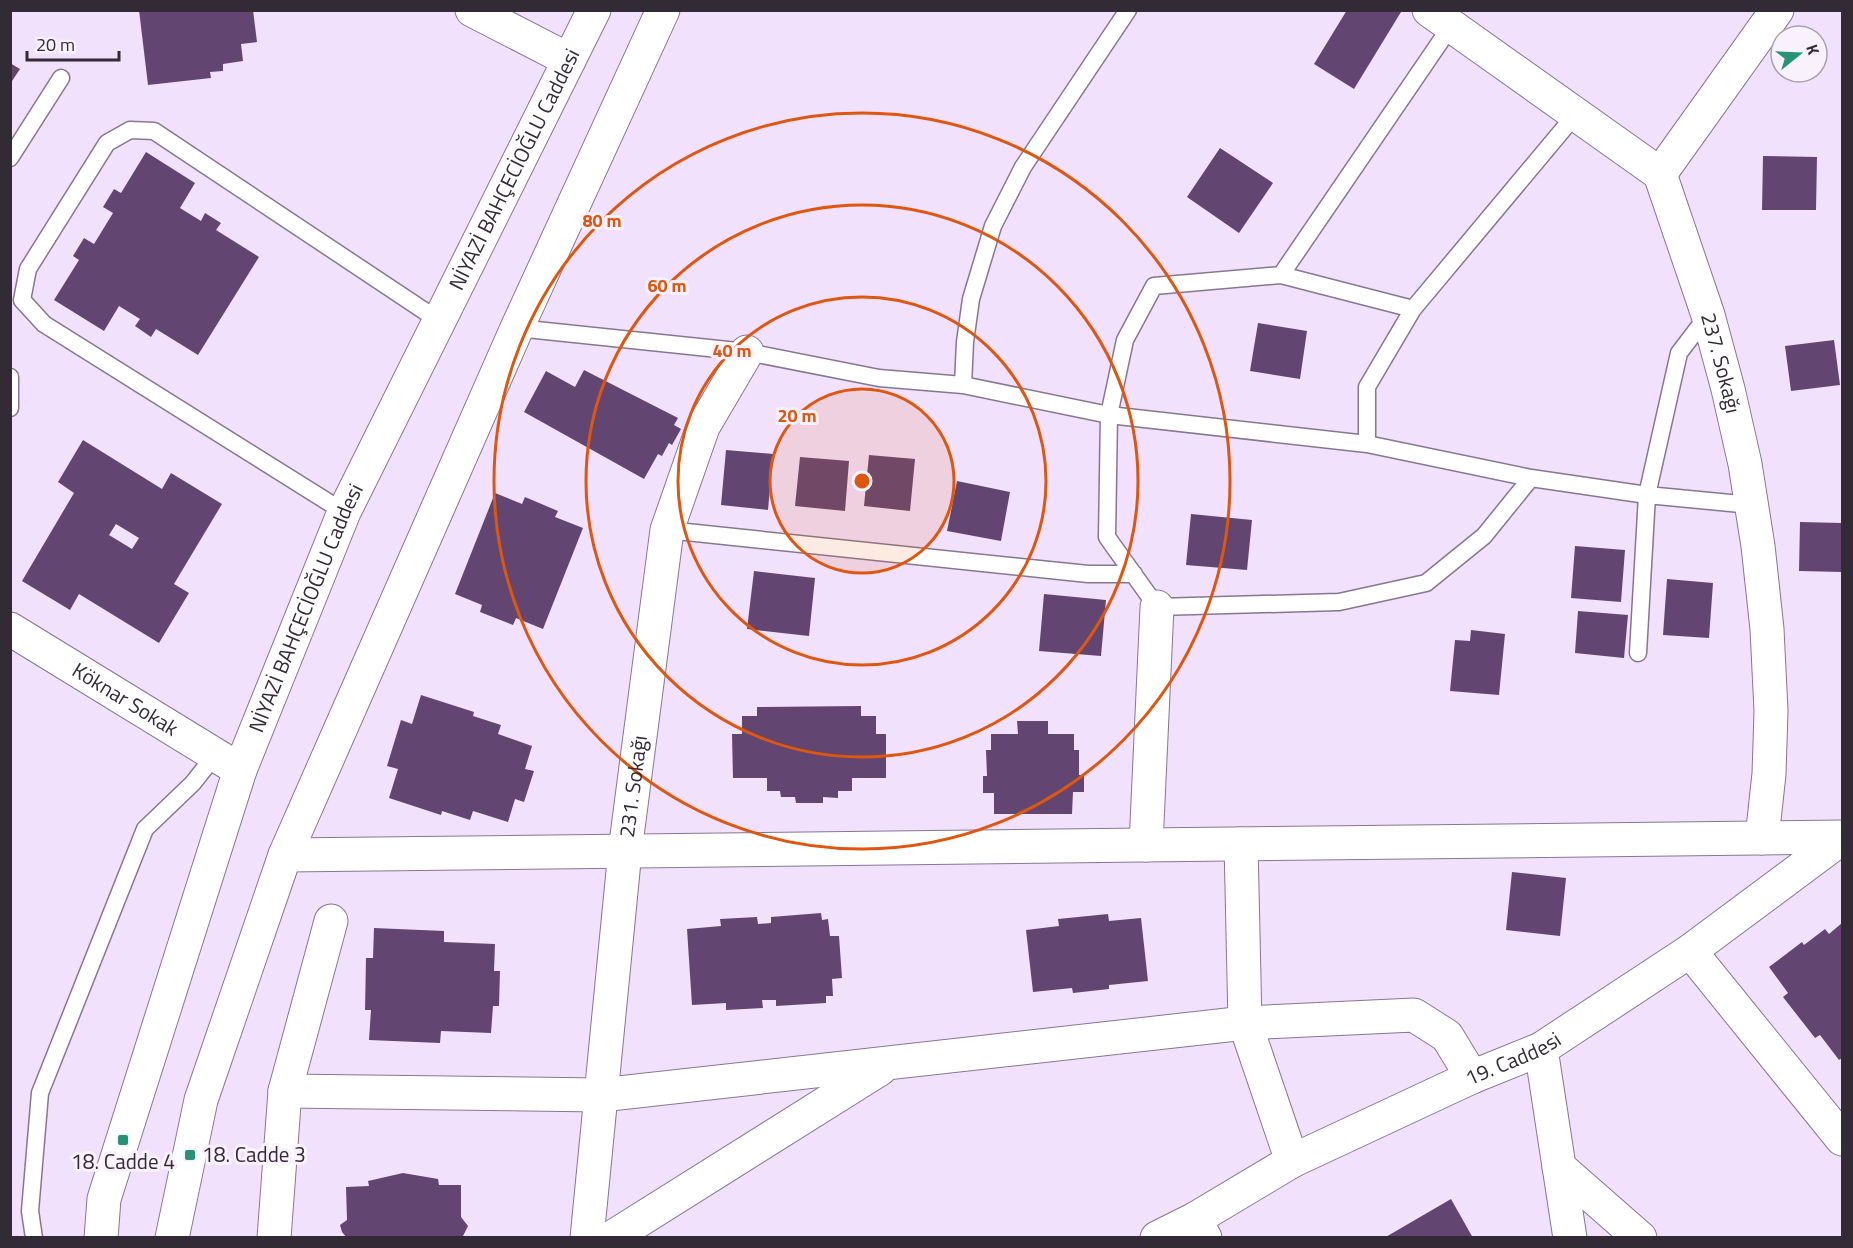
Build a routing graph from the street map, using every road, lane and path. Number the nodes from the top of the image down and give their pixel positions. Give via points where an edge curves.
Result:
1 (472, 10) edge
2 (594, 10) edge
3 (663, 10) edge
4 (1128, 10) edge
5 (1777, 10) edge
6 (1447, 16) edge
7 (569, 60) junction
8 (61, 78) dead end
9 (1576, 114) junction
10 (10, 158) edge
11 (1660, 174) junction
12 (1281, 276) junction
13 (1413, 309) junction
14 (1707, 315) junction
15 (438, 320) junction
16 (517, 328) junction
17 (747, 352) junction
18 (10, 377) edge
19 (963, 385) junction
20 (10, 408) edge
21 (1109, 415) junction
22 (1367, 444) junction
23 (1531, 478) junction
24 (1647, 495) junction
25 (1752, 505) junction
26 (344, 512) junction
27 (667, 530) junction
28 (1134, 574) junction
29 (1158, 607) junction
30 (10, 629) edge
31 (1638, 653) dead end
32 (228, 762) junction
33 (1762, 838) junction
34 (1842, 838) edge
35 (1241, 844) junction
36 (1146, 845) junction
37 (625, 851) junction
38 (285, 855) junction
39 (331, 921) dead end
40 (1690, 951) junction
41 (1245, 1023) junction
42 (1541, 1049) junction
43 (886, 1064) junction
44 (1472, 1077) junction
45 (285, 1091) junction
46 (601, 1095) junction
47 (1842, 1139) edge
48 (1292, 1161) junction
49 (1559, 1167) junction
50 (1200, 1228) edge
51 (34, 1238) edge
52 (101, 1238) edge
53 (172, 1238) edge
54 (274, 1238) edge
55 (587, 1238) edge
56 (611, 1238) edge
57 (1157, 1238) edge
58 (1570, 1238) edge
59 (1640, 1238) edge

1 - 7 street
2 - 7 street, NİYAZİ BAHÇECİOĞLU Caddesi
3 - 16 street
4 - 19 lane via 1023,167 993,226 971,299
5 - 11 street
6 - 9 street
6 - 12 lane
7 - 15 street, NİYAZİ BAHÇECİOĞLU Caddesi
8 - 10 lane
9 - 11 street
9 - 13 lane
11 - 14 street, 237. Sokağı
12 - 13 lane
12 - 21 lane via 1154,286 1125,340
13 - 22 lane via 1366,387
14 - 24 lane via 1679,353
14 - 25 street, 237. Sokağı via 1728,390
15 - 26 street, NİYAZİ BAHÇECİOĞLU Caddesi
15 - 26 lane via 154,131 130,130 107,143 28,269 22,300 44,324
16 - 17 lane
16 - 38 street
17 - 19 lane via 879,378
17 - 27 street, 231. Sokağı via 703,426
18 - 20 lane
19 - 21 lane
21 - 22 lane
21 - 28 lane via 1107,537
22 - 23 lane
23 - 24 lane
23 - 29 lane via 1484,536 1426,583 1340,602
24 - 25 lane
24 - 31 lane
25 - 33 street, 237. Sokağı via 1770,670 1769,774
26 - 32 street, NİYAZİ BAHÇECİOĞLU Caddesi
27 - 28 lane via 1088,574
27 - 37 street, 231. Sokağı
28 - 29 lane
29 - 36 street
30 - 32 street, Köknar Sokak
32 - 51 lane via 193,783 145,829 40,1093 30,1211
32 - 52 street, NİYAZİ BAHÇECİOĞLU Caddesi via 104,1199
33 - 34 street
33 - 35 street
34 - 40 street, 19. Caddesi
35 - 36 street
35 - 41 street
36 - 37 street
37 - 38 street
37 - 46 street, 231. Sokağı
38 - 53 street via 201,1100
39 - 45 street
40 - 42 street, 19. Caddesi
40 - 47 street
41 - 43 street
41 - 44 street via 1414,1015 1447,1036
41 - 48 street
42 - 44 street, 19. Caddesi
42 - 49 street
43 - 46 street
43 - 56 street
44 - 48 street, 19. Caddesi
45 - 46 street
45 - 54 street
46 - 55 street, 231. Sokağı
48 - 50 street, 19. Caddesi
49 - 58 street
49 - 59 street
50 - 57 street, 19. Caddesi

